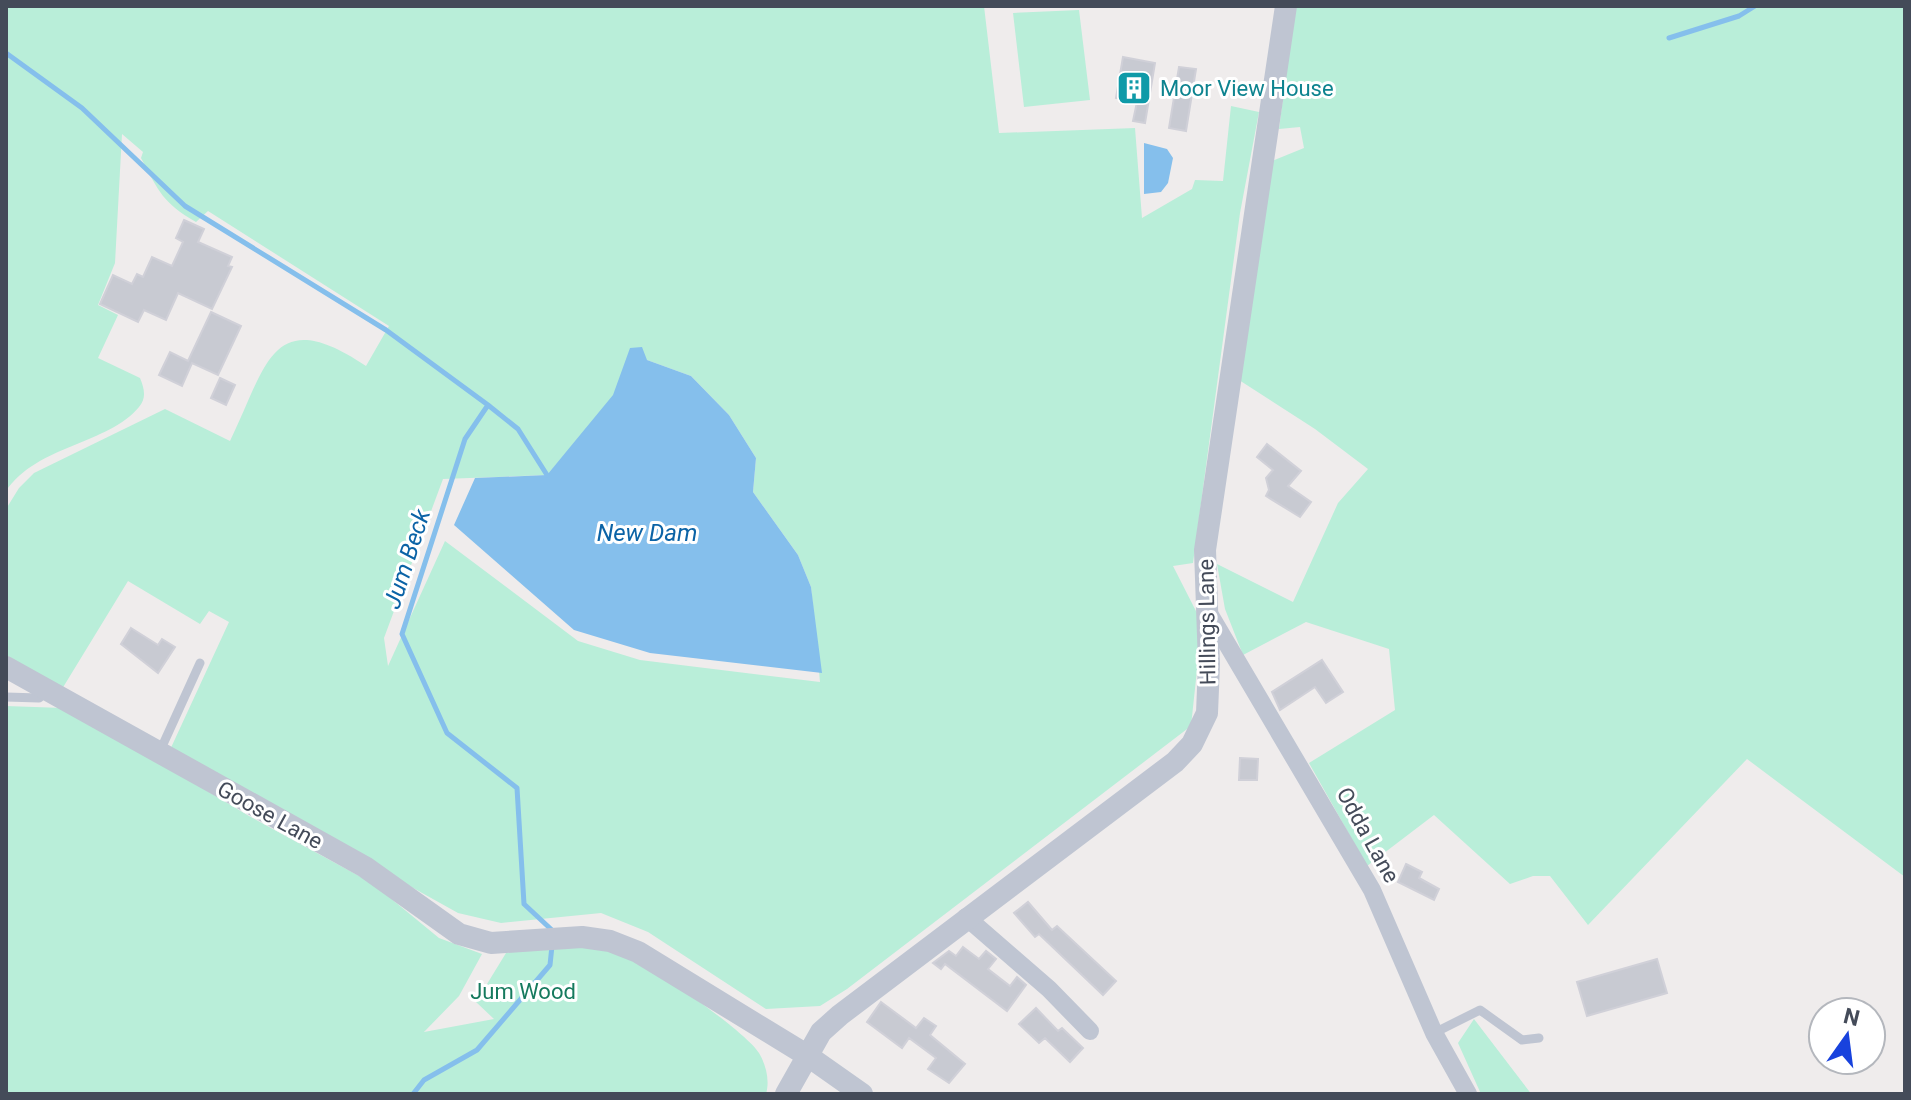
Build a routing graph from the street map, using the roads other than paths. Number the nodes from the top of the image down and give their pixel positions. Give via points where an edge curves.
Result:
1 (1286, 6) edge
2 (1207, 610) junction
3 (200, 663) dead end
4 (6, 667) edge
5 (47, 691) junction
6 (6, 697) edge
7 (159, 753) junction
8 (966, 917) junction
9 (1090, 1031) dead end
10 (1434, 1033) junction
11 (1539, 1038) dead end
12 (808, 1056) junction
13 (786, 1094) edge
14 (862, 1094) edge
15 (1468, 1094) edge

1 - 2 street, Hillings Lane via 1205,550
2 - 8 street, Hillings Lane via 1207,713 1192,744
2 - 10 street, Odda Lane via 1372,890
3 - 7 lane
4 - 5 street, Goose Lane
5 - 6 lane via 39,698
5 - 7 street, Goose Lane
7 - 12 street, Goose Lane via 365,867 459,934 491,943 610,941 638,952
8 - 9 street
8 - 12 street, Hillings Lane via 840,1015 821,1032
10 - 11 lane via 1480,1010 1522,1040
10 - 15 street, Odda Lane
12 - 13 street, Hillings Lane
12 - 14 street

